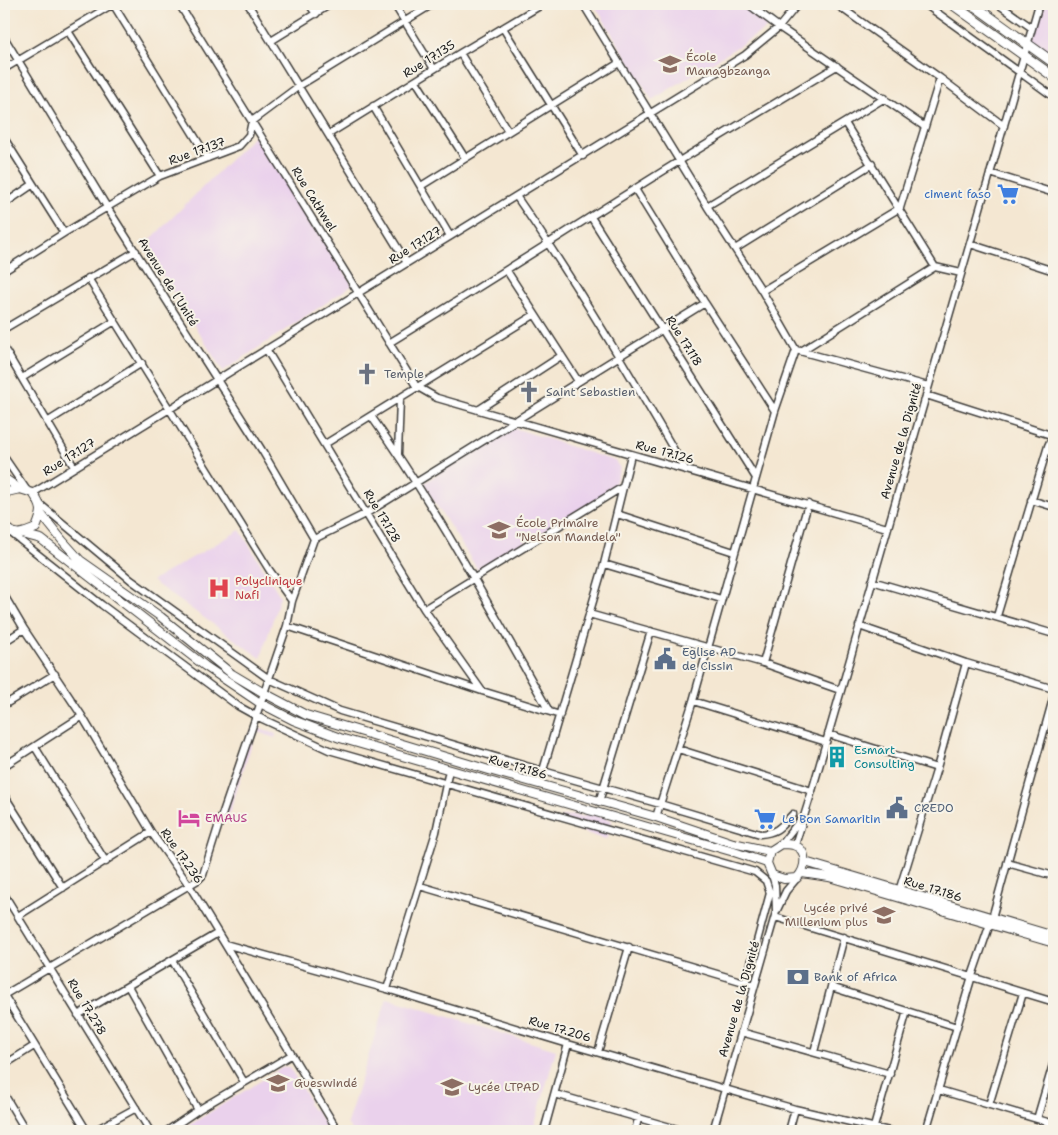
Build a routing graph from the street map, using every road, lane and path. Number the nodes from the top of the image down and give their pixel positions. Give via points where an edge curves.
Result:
1 (113, 4) edge
2 (179, 4) edge
3 (248, 4) edge
4 (309, 4) edge
5 (331, 4) edge
6 (394, 4) edge
7 (433, 4) edge
8 (543, 4) edge
9 (583, 4) edge
10 (748, 4) edge
11 (798, 4) edge
12 (836, 4) edge
13 (925, 4) edge
14 (952, 4) edge
15 (972, 4) edge
16 (998, 4) edge
17 (1039, 4) edge
18 (316, 14) junction
19 (405, 21) junction
20 (503, 28) junction
21 (779, 28) junction
22 (1032, 28) junction
23 (68, 31) junction
24 (4, 37) edge
25 (271, 41) junction
26 (1027, 44) junction
27 (460, 53) junction
28 (1024, 56) junction
29 (18, 59) junction
30 (619, 63) junction
31 (1054, 63) edge
32 (837, 66) junction
33 (4, 69) edge
34 (434, 69) junction
35 (1019, 72) junction
36 (1054, 77) edge
37 (940, 78) junction
38 (416, 81) junction
39 (299, 86) junction
40 (1054, 97) edge
41 (885, 98) junction
42 (550, 104) junction
43 (373, 106) junction
44 (652, 113) junction
45 (252, 121) junction
46 (845, 122) junction
47 (1004, 126) junction
48 (926, 127) junction
49 (508, 131) junction
50 (329, 134) junction
51 (4, 138) edge
52 (583, 156) junction
53 (208, 158) junction
54 (464, 158) junction
55 (680, 160) junction
56 (872, 164) junction
57 (990, 173) junction
58 (160, 176) junction
59 (32, 185) junction
60 (421, 186) junction
61 (635, 189) junction
62 (1054, 193) edge
63 (516, 196) junction
64 (4, 204) edge
65 (707, 206) junction
66 (108, 208) junction
67 (900, 208) junction
68 (591, 217) junction
69 (64, 233) junction
70 (450, 236) junction
71 (548, 243) junction
72 (970, 244) junction
73 (735, 250) junction
74 (136, 251) junction
75 (407, 263) junction
76 (935, 267) junction
77 (4, 271) edge
78 (507, 271) junction
79 (1054, 271) edge
80 (961, 273) junction
81 (88, 278) junction
82 (762, 291) junction
83 (359, 293) junction
84 (704, 303) junction
85 (534, 315) junction
86 (115, 321) junction
87 (663, 328) junction
88 (4, 329) edge
89 (389, 343) junction
90 (4, 348) edge
91 (266, 349) junction
92 (798, 350) junction
93 (561, 356) junction
94 (620, 356) junction
95 (142, 363) junction
96 (22, 378) junction
97 (217, 380) junction
98 (578, 382) junction
99 (416, 386) junction
100 (928, 386) junction
101 (926, 395) junction
102 (437, 398) joint
103 (400, 399) junction
104 (170, 408) junction
105 (478, 410) junction
106 (775, 411) junction
107 (371, 416) junction
108 (514, 420) junction
109 (47, 422) junction
110 (1054, 435) edge
111 (325, 444) junction
112 (398, 454) junction
113 (630, 455) junction
114 (4, 457) edge
115 (74, 467) junction
116 (685, 469) junction
117 (4, 478) edge
118 (756, 478) junction
119 (415, 482) junction
120 (622, 488) junction
121 (752, 490) junction
122 (27, 491) junction
123 (4, 498) edge
124 (1031, 500) junction
125 (808, 504) junction
126 (41, 505) junction
127 (1054, 507) edge
128 (367, 513) junction
129 (617, 514) junction
130 (42, 515) junction
131 (4, 526) edge
132 (887, 528) junction
133 (10, 532) junction
134 (22, 534) junction
135 (314, 539) junction
136 (734, 552) junction
137 (604, 564) junction
138 (474, 579) junction
139 (872, 581) junction
140 (4, 595) edge
141 (721, 600) junction
142 (292, 601) junction
143 (424, 610) junction
144 (589, 614) junction
145 (997, 616) junction
146 (287, 626) junction
147 (859, 626) junction
148 (24, 629) junction
149 (651, 632) junction
150 (1054, 634) edge
151 (4, 642) edge
152 (708, 648) junction
153 (763, 662) junction
154 (966, 663) junction
155 (54, 674) junction
156 (269, 679) junction
157 (1054, 689) edge
158 (840, 690) junction
159 (482, 692) junction
160 (264, 693) junction
161 (1054, 695) edge
162 (693, 701) junction
163 (260, 703) junction
164 (4, 705) edge
165 (549, 711) junction
166 (560, 715) junction
167 (82, 716) junction
168 (256, 716) junction
169 (828, 734) junction
170 (826, 742) junction
171 (35, 747) junction
172 (678, 750) junction
173 (4, 766) edge
174 (937, 768) junction
175 (449, 770) junction
176 (543, 771) junction
177 (446, 782) junction
178 (539, 784) junction
179 (603, 788) junction
180 (812, 791) junction
181 (4, 795) edge
182 (599, 802) junction
183 (660, 804) junction
184 (793, 814) dead end
185 (804, 816) junction
186 (656, 817) junction
187 (151, 832) junction
188 (781, 844) junction
189 (795, 845) junction
190 (770, 851) junction
191 (106, 862) junction
192 (806, 862) junction
193 (767, 863) junction
194 (1007, 863) junction
195 (772, 875) junction
196 (800, 876) junction
197 (1054, 876) edge
198 (189, 885) junction
199 (420, 886) junction
200 (63, 888) junction
201 (900, 891) junction
202 (4, 894) edge
203 (776, 914) junction
204 (18, 916) junction
205 (991, 921) junction
206 (218, 933) junction
207 (1054, 936) edge
208 (844, 937) junction
209 (1054, 943) edge
210 (225, 944) junction
211 (629, 947) junction
212 (172, 960) junction
213 (50, 967) junction
214 (972, 976) junction
215 (746, 982) junction
216 (754, 985) junction
217 (128, 986) junction
218 (831, 987) junction
219 (387, 989) junction
220 (1023, 993) junction
221 (4, 995) edge
222 (1054, 1002) edge
223 (906, 1011) junction
224 (78, 1015) junction
225 (957, 1027) junction
226 (741, 1032) junction
227 (568, 1044) junction
228 (34, 1046) junction
229 (598, 1052) junction
230 (814, 1052) junction
231 (291, 1055) junction
232 (1054, 1061) edge
233 (4, 1065) edge
234 (890, 1074) junction
235 (244, 1082) junction
236 (726, 1088) junction
237 (939, 1090) junction
238 (4, 1094) edge
239 (555, 1094) junction
240 (989, 1104) junction
241 (136, 1108) junction
242 (795, 1109) junction
243 (198, 1110) junction
244 (638, 1119) junction
245 (1037, 1119) junction
246 (1054, 1124) edge
247 (874, 1127) junction
248 (26, 1131) edge
249 (87, 1131) edge
250 (94, 1131) edge
251 (150, 1131) edge
252 (167, 1131) edge
253 (338, 1131) edge
254 (544, 1131) edge
255 (635, 1131) edge
256 (684, 1131) edge
257 (713, 1131) edge
258 (789, 1131) edge
259 (889, 1131) edge
260 (926, 1131) edge

1 - 23 street
1 - 53 street
2 - 45 street, Rue Cathwel
3 - 25 street
4 - 18 street
5 - 18 street
6 - 19 street
7 - 19 street, Rue 17.137
8 - 20 street, Rue 17.135
9 - 30 street
10 - 21 street
11 - 21 street, Rue 17.127
12 - 37 street
13 - 35 street
14 - 28 highway
15 - 26 highway
16 - 22 street
17 - 22 street, Avenue de la Dignité
18 - 25 street
19 - 34 street
19 - 39 street, Rue 17.137
20 - 27 street, Rue 17.135
20 - 42 street
21 - 32 street
21 - 44 street, Rue 17.127 via 745,55
22 - 26 street, Avenue de la Dignité
23 - 29 street
23 - 58 street
24 - 29 street, Avenue de l´Unité
25 - 39 street
26 - 28 street, Avenue de la Dignité
26 - 31 highway
27 - 34 street, Rue 17.135
27 - 49 street
28 - 35 street, Avenue de la Dignité
28 - 36 highway
29 - 33 street
29 - 66 street, Avenue de l´Unité
30 - 42 street
30 - 44 street
32 - 41 street
32 - 55 street
34 - 38 street, Rue 17.135
35 - 40 street
35 - 47 street, Avenue de la Dignité
37 - 47 street
37 - 48 street
38 - 43 street, Rue 17.135
38 - 54 street
39 - 45 street, Rue 17.137
39 - 50 street
41 - 46 street
41 - 48 street
42 - 49 street
42 - 52 street
43 - 50 street, Rue 17.135
43 - 60 street
44 - 52 street, Rue 17.127
44 - 55 street
45 - 53 street, Rue 17.137 via 249,135 238,146
45 - 83 street, Rue Cathwel
46 - 56 street
46 - 65 street
47 - 57 street, Avenue de la Dignité
48 - 67 street
49 - 54 street
50 - 75 street
51 - 59 street
52 - 63 street, Rue 17.127
53 - 58 street, Rue 17.137
54 - 60 street
55 - 61 street
55 - 65 street
56 - 67 street
56 - 73 street
57 - 62 street
57 - 72 street, Avenue de la Dignité
58 - 66 street, Rue 17.137
59 - 64 street
59 - 69 street
60 - 70 street
61 - 68 street
61 - 84 street
63 - 70 street, Rue 17.127
63 - 71 street
65 - 73 street
66 - 69 street, Rue 17.137
66 - 74 street, Avenue de l´Unité
67 - 76 street
67 - 82 street
68 - 71 street
68 - 87 street, Rue 17.118
69 - 77 street, Rue 17.137
70 - 75 street, Rue 17.127
71 - 78 street
71 - 94 street
72 - 79 street
72 - 80 street, Avenue de la Dignité
73 - 82 street
74 - 81 street
74 - 97 street, Avenue de l´Unité
75 - 83 street, Rue 17.127
76 - 80 street
76 - 92 street
78 - 85 street
78 - 89 street
80 - 100 street, Avenue de la Dignité
81 - 86 street
81 - 88 street
82 - 92 street
83 - 89 street, Rue Cathwel
83 - 91 street, Rue 17.127
84 - 87 street
84 - 106 street
85 - 93 street
85 - 99 street
86 - 95 street
86 - 96 street
87 - 94 street
87 - 118 street, Rue 17.118
89 - 99 street, Rue Cathwel
90 - 96 street
91 - 97 street, Rue 17.127
91 - 111 street, Rue 17.128
92 - 100 street
92 - 106 street
93 - 98 street
93 - 105 street
94 - 98 street
94 - 116 street
95 - 104 street
95 - 109 street
96 - 109 street
97 - 104 street, Rue 17.127
97 - 135 street, Avenue de l´Unité
98 - 108 street
99 - 102 street, Rue Cathwel
99 - 103 street
100 - 101 street, Avenue de la Dignité
101 - 110 street
101 - 132 street, Avenue de la Dignité
102 - 105 street, Rue 17.126
103 - 107 street
103 - 112 street
104 - 115 street, Rue 17.127
104 - 142 street via 270,571
105 - 108 street, Rue 17.126
106 - 118 street
107 - 111 street
107 - 112 street
108 - 113 street, Rue 17.126
108 - 119 street
109 - 115 street
110 - 124 street
111 - 128 street, Rue 17.128
112 - 119 street
113 - 116 street, Rue 17.126
113 - 120 street
114 - 122 street
115 - 122 street, Rue 17.127
116 - 121 street, Rue 17.126
117 - 122 main road
118 - 121 street
119 - 128 street
119 - 138 street
120 - 129 street
120 - 138 street
121 - 125 street, Rue 17.126
121 - 136 street
122 - 123 main road via 7,492
122 - 126 main road
124 - 127 street
124 - 145 street
125 - 132 street, Rue 17.126
125 - 153 street
126 - 130 main road
126 - 156 street via 131,580
128 - 135 street
128 - 143 street, Rue 17.128
129 - 136 street
129 - 137 street
130 - 134 main road via 36,528
130 - 160 main road, Rue 17.186 via 80,560 161,617 232,674
131 - 133 main road
132 - 139 street, Avenue de la Dignité
133 - 134 main road
133 - 168 street via 110,611
134 - 163 main road via 41,539 205,666
135 - 142 street
136 - 141 street
137 - 141 street
137 - 144 street
138 - 143 street
138 - 165 street
139 - 145 street
139 - 147 street, Avenue de la Dignité
140 - 148 street, Rue 17.236
141 - 152 street
142 - 146 street
143 - 159 street, Rue 17.128
144 - 149 street
144 - 166 street
145 - 150 street
146 - 156 street
146 - 159 street
147 - 154 street
147 - 158 street, Avenue de la Dignité
148 - 151 street
148 - 155 street, Rue 17.236
149 - 152 street
149 - 179 street
152 - 153 street
152 - 162 street
153 - 158 street
154 - 157 street
154 - 174 street
155 - 164 street
155 - 167 street, Rue 17.236
156 - 160 street
156 - 176 street via 340,712
158 - 169 street, Avenue de la Dignité
159 - 165 street
160 - 163 street
160 - 178 main road, Rue 17.186 via 336,725
161 - 194 street
162 - 170 street
162 - 172 street
163 - 168 street
163 - 175 main road via 340,738
165 - 166 street
166 - 176 street
167 - 171 street
167 - 187 street, Rue 17.236
168 - 177 street via 329,750
168 - 198 street via 203,875
169 - 170 street, Avenue de la Dignité
169 - 174 street
170 - 180 street, Avenue de la Dignité
171 - 173 street
171 - 191 street
172 - 180 street
172 - 183 street
174 - 201 street
175 - 177 street
175 - 193 main road
176 - 178 street
176 - 179 street
177 - 199 street
177 - 215 street via 755,872 766,881 770,893
178 - 182 main road, Rue 17.186
179 - 182 street
179 - 183 street
180 - 185 street, Avenue de la Dignité
181 - 200 street
182 - 186 main road, Rue 17.186
183 - 184 street via 760,834 777,831
183 - 186 street
185 - 188 street
185 - 189 street, Avenue de la Dignité
186 - 190 main road, Rue 17.186 via 732,843
187 - 191 street
187 - 198 street, Rue 17.236
188 - 189 main road
188 - 190 main road
189 - 192 main road
190 - 193 main road
191 - 200 street
192 - 196 main road
192 - 201 main road, Rue 17.186
193 - 195 main road
194 - 197 street
194 - 205 street
195 - 196 main road via 784,879
195 - 203 street
196 - 203 street, Avenue de la Dignité via 786,892
196 - 205 main road via 829,877
198 - 206 street, Rue 17.236
198 - 213 street
199 - 211 street
199 - 219 street
200 - 204 street
201 - 205 main road, Rue 17.186
202 - 204 street, Rue 17.278
203 - 208 street
203 - 216 street, Avenue de la Dignité
204 - 213 street, Rue 17.278
205 - 207 main road, Rue 17.186
205 - 209 main road
205 - 214 street
206 - 210 street, Rue 17.236
206 - 212 street
208 - 214 street
208 - 218 street
210 - 219 street, Rue 17.206
210 - 231 street, Rue 17.236
211 - 215 street
211 - 229 street
212 - 217 street
212 - 235 street
213 - 221 street
213 - 224 street, Rue 17.278
214 - 220 street
214 - 225 street
215 - 216 street
216 - 226 street, Avenue de la Dignité
217 - 224 street
217 - 243 street
218 - 223 street
218 - 230 street
219 - 227 street, Rue 17.206
220 - 222 street
220 - 240 street
221 - 228 street
223 - 225 street
223 - 234 street
224 - 241 street, Rue 17.278
225 - 237 street
226 - 230 street
226 - 236 street, Avenue de la Dignité
227 - 229 street, Rue 17.206
227 - 239 street
228 - 233 street
228 - 249 street
229 - 236 street, Rue 17.206
230 - 234 street
231 - 235 street
231 - 253 street, Rue 17.236
232 - 245 street
234 - 247 street
235 - 243 street
236 - 242 street, Rue 17.206
236 - 257 street, Avenue de la Dignité
237 - 240 street
237 - 260 street
238 - 248 street
239 - 244 street
239 - 254 street
240 - 245 street
241 - 250 street
241 - 251 street, Rue 17.278
242 - 247 street, Rue 17.206
242 - 258 street
243 - 252 street
244 - 255 street
244 - 256 street
245 - 246 street
247 - 259 street, Rue 17.206

